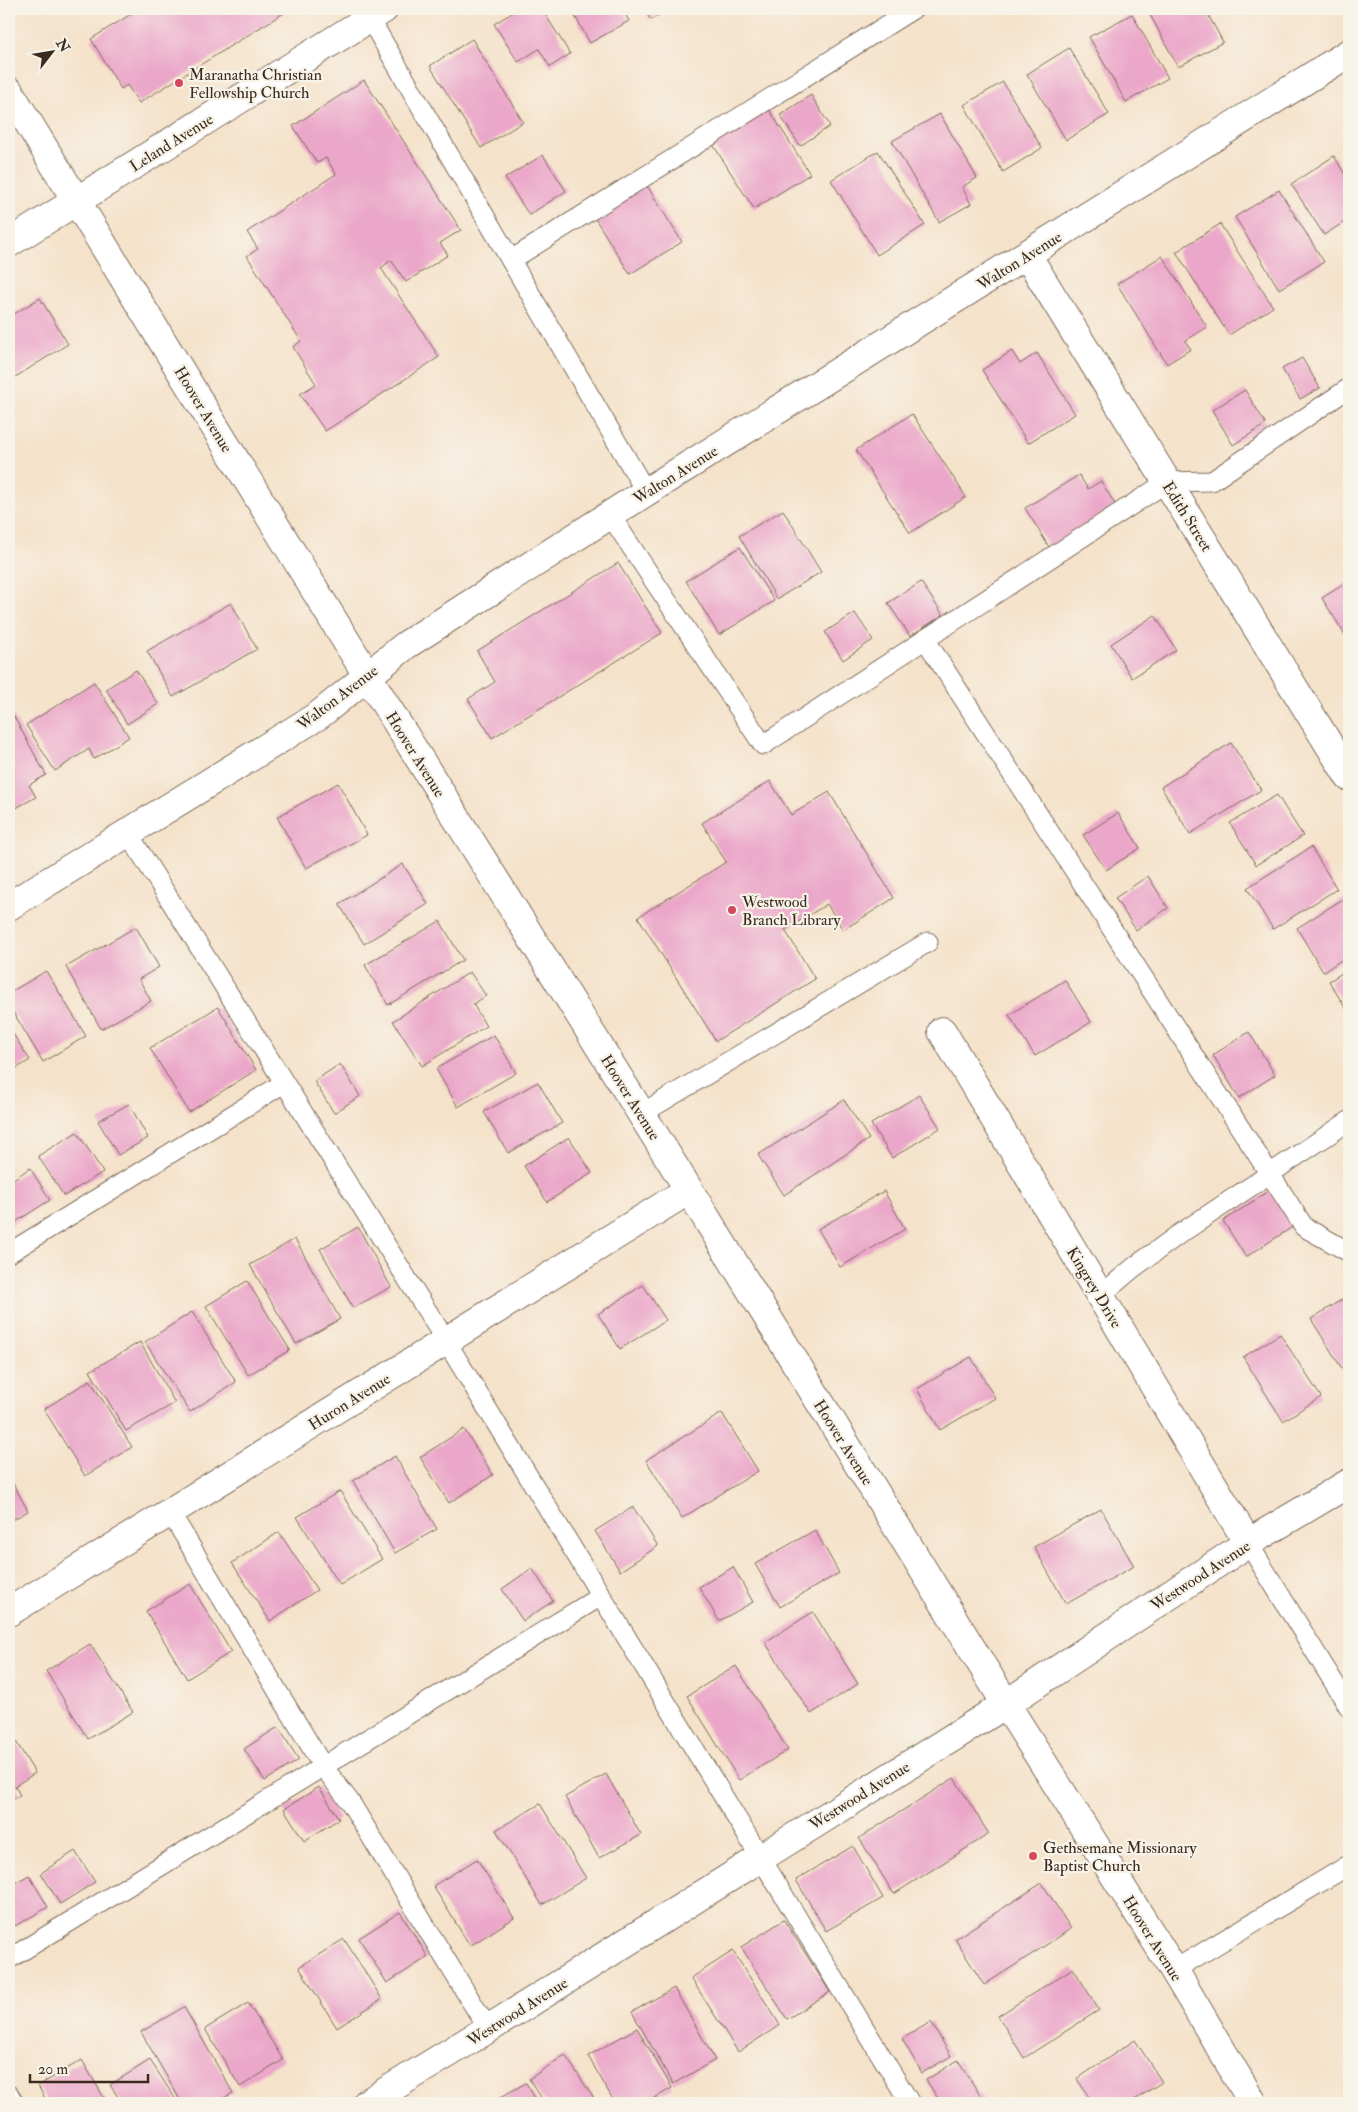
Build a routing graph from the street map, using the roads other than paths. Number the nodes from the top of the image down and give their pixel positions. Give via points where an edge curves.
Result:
1 (913, 9) edge
2 (373, 12) edge
3 (1349, 53) edge
4 (9, 91) edge
5 (77, 201) junction
6 (9, 243) edge
7 (1027, 255) junction
8 (511, 260) junction
9 (1349, 388) edge
10 (1167, 482) junction
11 (646, 492) junction
12 (610, 515) junction
13 (925, 639) junction
14 (367, 675) junction
15 (1346, 762) edge
16 (128, 833) junction
17 (9, 906) edge
18 (928, 942) dead end
19 (942, 1031) dead end
20 (284, 1083) junction
21 (641, 1114) junction
22 (1349, 1121) edge
23 (1269, 1173) junction
24 (689, 1190) junction
25 (9, 1252) edge
26 (1349, 1252) edge
27 (1100, 1296) junction
28 (446, 1341) junction
29 (1349, 1482) edge
30 (170, 1512) junction
31 (1248, 1543) junction
32 (601, 1596) junction
33 (9, 1612) edge
34 (1006, 1704) junction
35 (1349, 1706) edge
36 (322, 1765) junction
37 (761, 1856) junction
38 (1349, 1865) edge
39 (9, 1959) edge
40 (1174, 1970) junction
41 (488, 2029) junction
42 (9, 2095) edge
43 (14, 2103) edge
44 (367, 2103) edge
45 (910, 2103) edge
46 (1253, 2103) edge

1 - 8 lane
2 - 5 street, Leland Avenue
2 - 8 lane
3 - 7 street, Walton Avenue
4 - 5 street, Hoover Avenue
5 - 6 street, Leland Avenue
5 - 14 street, Hoover Avenue
7 - 10 street, Edith Street
7 - 11 street, Walton Avenue
8 - 11 lane
9 - 10 lane via 1212,481
10 - 13 lane
10 - 15 street, Edith Street via 1305,708
11 - 12 street, Walton Avenue
12 - 13 lane via 763,745
12 - 14 street, Walton Avenue via 406,645
13 - 23 lane
14 - 16 street, Walton Avenue via 318,714
14 - 21 street, Hoover Avenue
16 - 17 street, Walton Avenue
16 - 20 lane
18 - 21 lane
19 - 27 street, Kingrey Drive
20 - 25 lane
20 - 28 lane
21 - 24 street, Hoover Avenue
22 - 23 lane
23 - 26 lane via 1304,1227
23 - 27 lane via 1163,1246
24 - 28 street, Huron Avenue
24 - 34 street, Hoover Avenue
27 - 31 street, Kingrey Drive
28 - 30 street, Huron Avenue
28 - 32 lane
29 - 31 street, Westwood Avenue
30 - 33 street, Huron Avenue
30 - 36 lane
31 - 34 street, Westwood Avenue
31 - 35 lane
32 - 36 lane
32 - 37 lane
34 - 37 street, Westwood Avenue
34 - 40 street, Hoover Avenue
36 - 39 lane
36 - 41 lane via 350,1802
37 - 41 street, Westwood Avenue
37 - 45 lane
38 - 40 lane
40 - 46 street, Hoover Avenue
41 - 44 street, Westwood Avenue
42 - 43 lane

